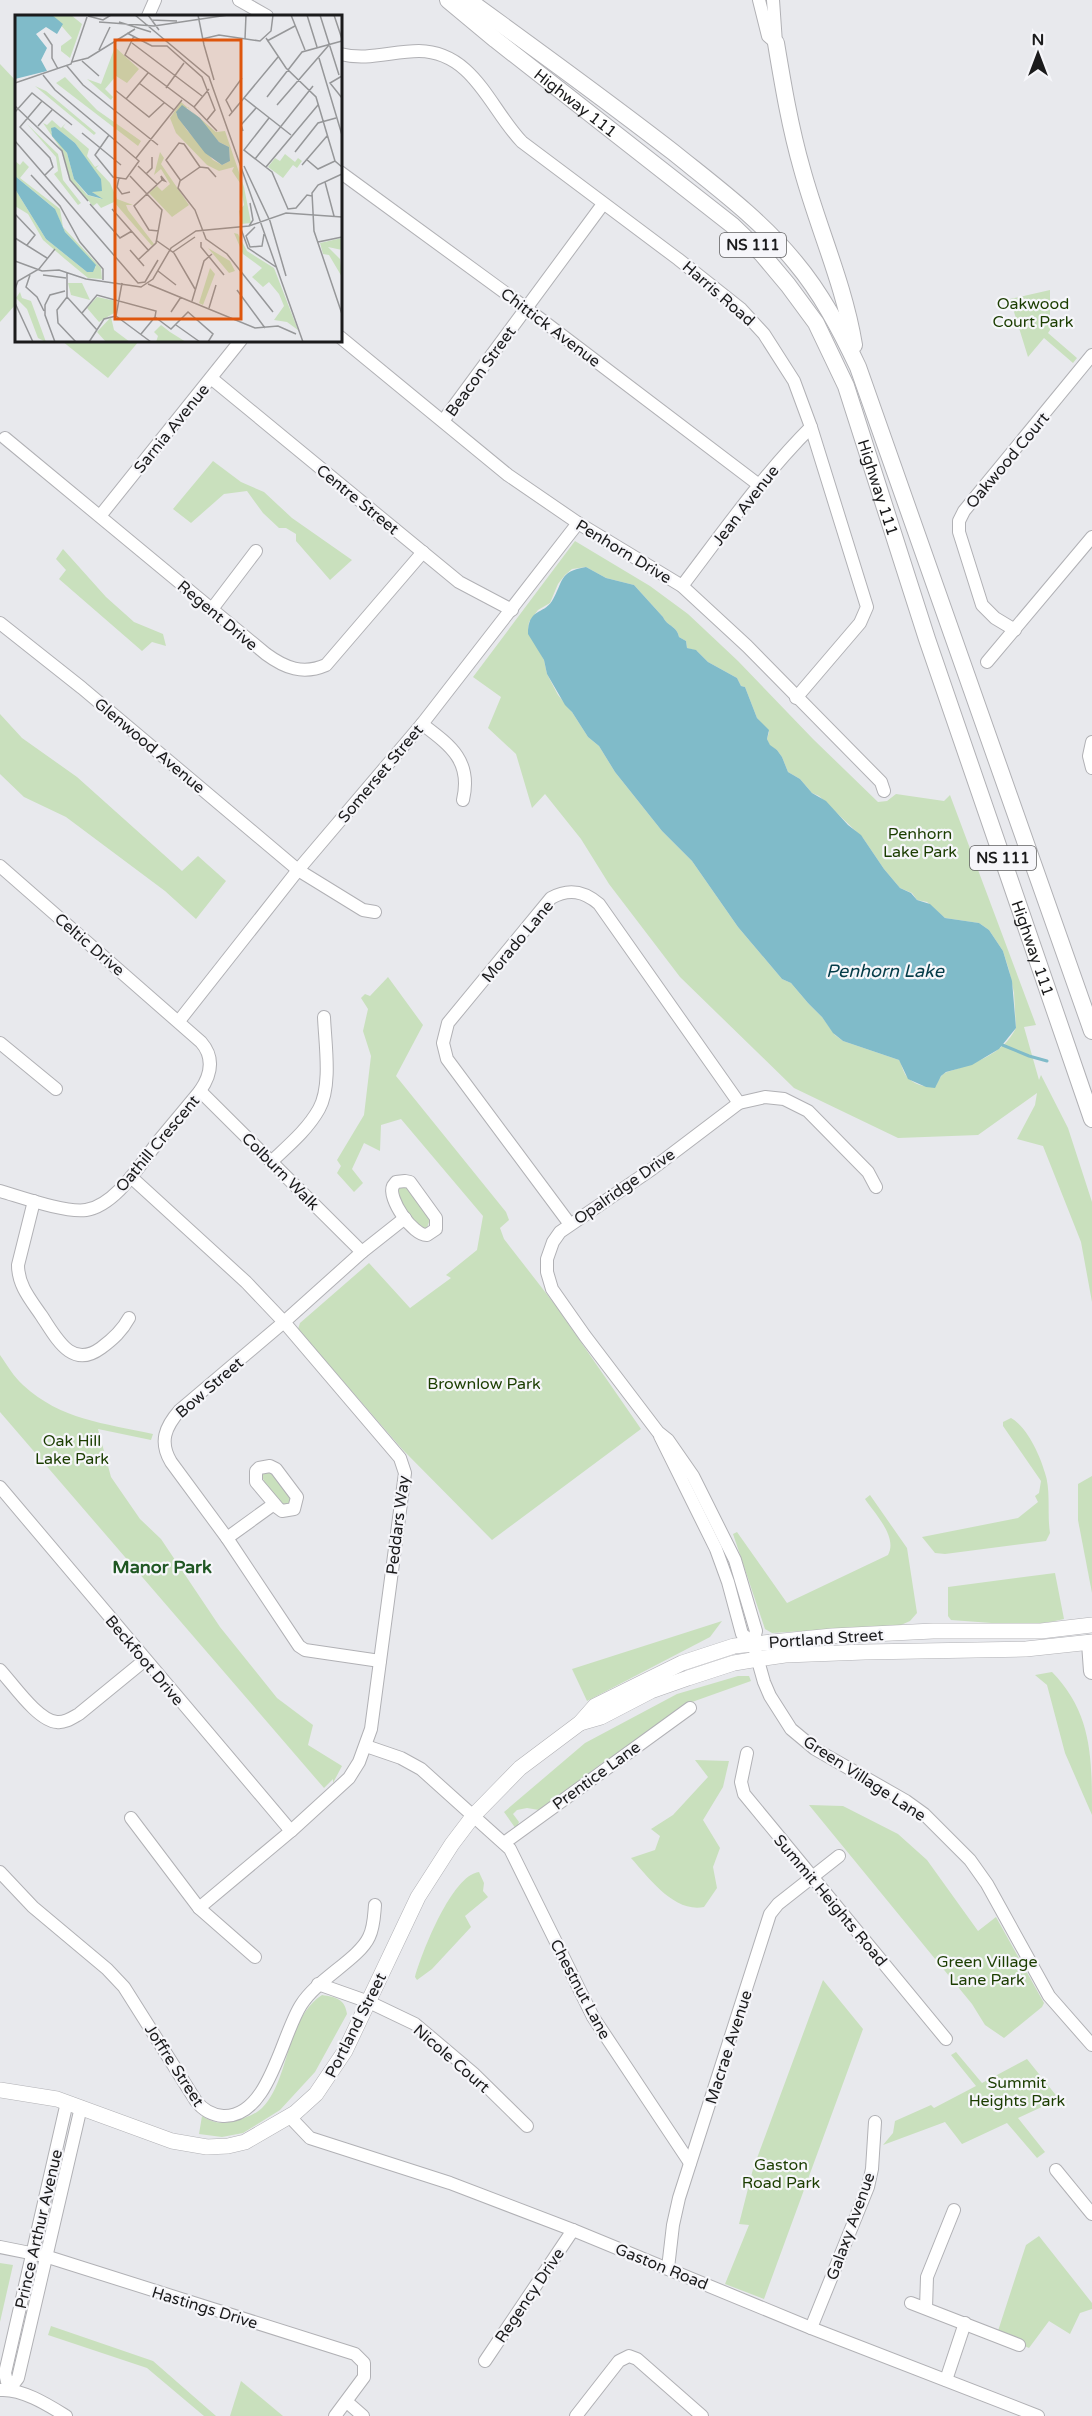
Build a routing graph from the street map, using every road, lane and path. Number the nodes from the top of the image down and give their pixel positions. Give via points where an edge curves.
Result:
1 (239, 0) edge
2 (435, 0) edge
3 (448, 0) edge
4 (468, 0) edge
5 (487, 0) edge
6 (759, 0) edge
7 (773, 0) edge
8 (265, 15) edge
9 (487, 32) junction
10 (776, 43) junction
11 (342, 54) edge
12 (599, 94) junction
13 (342, 173) edge
14 (603, 204) junction
15 (526, 308) junction
16 (342, 339) edge
17 (239, 342) edge
18 (1092, 355) edge
19 (858, 367) junction
20 (211, 378) junction
21 (442, 421) junction
22 (811, 427) junction
23 (4, 438) dead end
24 (759, 485) junction
25 (100, 516) junction
26 (578, 523) junction
27 (1092, 537) edge
28 (256, 551) dead end
29 (423, 552) junction
30 (682, 586) junction
31 (212, 609) junction
32 (512, 610) junction
33 (0, 623) edge
34 (1015, 630) junction
35 (987, 662) dead end
36 (796, 698) junction
37 (422, 724) junction
38 (1092, 742) edge
39 (1092, 768) edge
40 (884, 791) dead end
41 (463, 800) dead end
42 (0, 866) edge
43 (298, 870) junction
44 (375, 912) dead end
45 (324, 1017) dead end
46 (179, 1021) junction
47 (1092, 1031) edge
48 (0, 1043) edge
49 (56, 1089) dead end
50 (200, 1091) junction
51 (738, 1103) junction
52 (1092, 1119) edge
53 (272, 1161) junction
54 (132, 1177) junction
55 (876, 1187) dead end
56 (0, 1191) edge
57 (34, 1202) junction
58 (405, 1218) junction
59 (569, 1223) junction
60 (362, 1252) junction
61 (129, 1318) dead end
62 (284, 1322) junction
63 (0, 1487) edge
64 (274, 1504) dead end
65 (227, 1538) junction
66 (1090, 1625) edge
67 (1091, 1642) edge
68 (756, 1651) junction
69 (145, 1660) junction
70 (380, 1661) junction
71 (0, 1670) edge
72 (1092, 1671) edge
73 (690, 1708) dead end
74 (366, 1746) junction
75 (747, 1753) dead end
76 (474, 1815) junction
77 (131, 1818) dead end
78 (291, 1832) junction
79 (504, 1843) junction
80 (839, 1856) dead end
81 (0, 1872) edge
82 (812, 1878) junction
83 (375, 1905) dead end
84 (199, 1908) junction
85 (255, 1957) dead end
86 (318, 1984) junction
87 (369, 2002) junction
88 (946, 2039) dead end
89 (1092, 2044) edge
90 (0, 2090) edge
91 (74, 2105) junction
92 (290, 2116) junction
93 (875, 2122) dead end
94 (527, 2126) dead end
95 (690, 2163) junction
96 (1056, 2170) dead end
97 (954, 2210) dead end
98 (1092, 2214) edge
99 (573, 2230) junction
100 (0, 2247) edge
101 (32, 2254) junction
102 (45, 2256) junction
103 (668, 2268) junction
104 (911, 2303) dead end
105 (926, 2308) junction
106 (965, 2323) junction
107 (811, 2328) junction
108 (1018, 2345) dead end
109 (485, 2361) dead end
110 (946, 2380) junction
111 (4, 2390) edge
112 (347, 2402) junction
113 (66, 2416) edge
114 (335, 2416) edge
115 (363, 2416) edge
116 (576, 2416) edge
117 (702, 2416) edge
118 (1038, 2416) edge

1 - 8 street
2 - 9 highway
3 - 9 highway, Highway 111 / NS 111
4 - 12 highway, Highway 111 / NS 111
5 - 12 highway
6 - 10 street via 768,36
7 - 10 street
9 - 52 highway, Highway 111 / NS 111 via 732,225 789,285 816,323 846,386 927,639
10 - 19 highway via 798,153 840,284
11 - 14 street, Harris Road via 362,57 422,51 449,58 475,79 522,142
12 - 19 highway, Highway 111 / NS 111 via 714,185 794,260 840,329
13 - 15 street, Chittick Avenue
14 - 15 street, Beacon Street
14 - 22 street, Harris Road via 754,322 794,381
15 - 21 street, Beacon Street
15 - 24 street, Chittick Avenue
16 - 21 street, Penhorn Drive
17 - 20 street, Sarnia Avenue
18 - 34 street, Oakwood Court via 959,521 982,605
19 - 47 highway, Highway 111 / NS 111
20 - 25 street, Sarnia Avenue
20 - 29 street, Centre Street
21 - 26 street, Penhorn Drive via 508,475
22 - 24 street, Jean Avenue
22 - 36 street, Harris Road via 867,607 860,623
23 - 25 street, Regent Drive
24 - 30 street, Jean Avenue
25 - 31 street, Regent Drive
26 - 30 street, Penhorn Drive
26 - 32 street, Somerset Street
27 - 34 street
28 - 31 street
29 - 31 street, Regent Drive via 336,655 314,670 294,670 276,662
29 - 32 street, Centre Street via 459,582
30 - 36 street, Penhorn Drive
32 - 37 street, Somerset Street
33 - 43 street, Glenwood Avenue
34 - 35 street
36 - 40 street, Penhorn Drive via 881,782
37 - 41 street via 461,760 465,769
37 - 43 street, Somerset Street
38 - 39 street
42 - 46 street, Celtic Drive
43 - 44 street, Glenwood Avenue via 363,910
43 - 46 street, Somerset Street
45 - 53 street via 324,1096 313,1118
46 - 50 street, Oathill Crescent via 208,1050 210,1070
48 - 49 street
50 - 53 street, Colburn Walk
50 - 54 street, Oathill Crescent
51 - 55 street, Opalridge Drive via 765,1097 784,1100 808,1111 868,1172
51 - 59 street, Opalridge Drive via 652,1169
51 - 59 street, Morado Lane via 599,904 582,893 562,893 551,898 448,1023 443,1043 447,1059
53 - 60 street, Colburn Walk
54 - 57 street, Oathill Crescent via 106,1202 86,1210
54 - 62 street, Peddars Way
56 - 57 street, Oathill Crescent
57 - 61 street via 18,1274 24,1291 57,1338 68,1350 85,1356 93,1354 114,1338
58 - 58 street via 423,1235 436,1229 436,1218 410,1182 396,1182 390,1190
58 - 60 street, Bow Street
59 - 68 street, Opalridge Drive via 556,1236 549,1253 547,1272 552,1289 693,1476 735,1560 756,1631
60 - 62 street, Bow Street
62 - 65 street, Bow Street via 180,1410 167,1427 166,1453
62 - 70 street, Peddars Way via 400,1458 405,1473
63 - 69 street, Beckfoot Drive
64 - 65 street
65 - 70 street, Bow Street via 299,1646
66 - 67 main road
66 - 68 main road, Portland Street via 1041,1631 832,1636
67 - 68 main road, Portland Street via 1026,1649 785,1655
67 - 72 highway
68 - 76 main road, Portland Street via 580,1723 520,1768
68 - 89 street, Green Village Lane via 770,1696 791,1729 815,1749 924,1814 970,1860 1049,1996
69 - 71 street via 80,1714 58,1722 41,1715
69 - 78 street, Beckfoot Drive
70 - 74 street, Peddars Way
73 - 79 street, Prentice Lane
74 - 76 street, Chestnut Lane via 393,1754 421,1769
74 - 78 street, Peddars Way via 349,1778
75 - 82 street, Summit Heights Road via 741,1782 744,1794
76 - 79 street, Chestnut Lane
76 - 87 main road, Portland Street via 418,1897
77 - 84 street
78 - 84 street, Peddars Way
79 - 95 street, Chestnut Lane via 516,1858 593,2017
80 - 82 street, Macrae Avenue
81 - 86 street, Joffre Street via 33,1907 124,1987 196,2101 209,2113 230,2115 258,2100 291,2023
82 - 88 street, Summit Heights Road
82 - 95 street, Macrae Avenue via 770,1914
83 - 86 street via 368,1939
84 - 85 street
86 - 87 street
87 - 92 main road, Portland Street via 329,2077
87 - 94 street, Nicole Court via 415,2024
90 - 91 main road, Portland Street
91 - 92 main road, Portland Street via 172,2141 207,2147 245,2142
91 - 101 street, Prince Arthur Avenue
91 - 102 street, Prince Arthur Avenue
92 - 99 street, Gaston Road via 300,2130 317,2141 450,2184
93 - 107 street, Galaxy Avenue via 868,2187
95 - 103 street, Macrae Avenue via 673,2225
96 - 98 street
97 - 105 street via 927,2277
99 - 103 street, Gaston Road
99 - 109 street, Regency Drive
100 - 101 street, Hastings Drive
101 - 102 street, Hastings Drive
101 - 111 street, Prince Arthur Avenue
102 - 111 street, Prince Arthur Avenue via 18,2378
102 - 112 street, Hastings Drive via 355,2354 364,2363 365,2373
103 - 107 street, Gaston Road
104 - 105 street
105 - 106 street
106 - 108 street
106 - 110 street
107 - 110 street, Gaston Road
110 - 118 street, Gaston Road
111 - 113 street via 48,2405
112 - 114 street
112 - 115 street
116 - 117 street via 619,2361 629,2356

